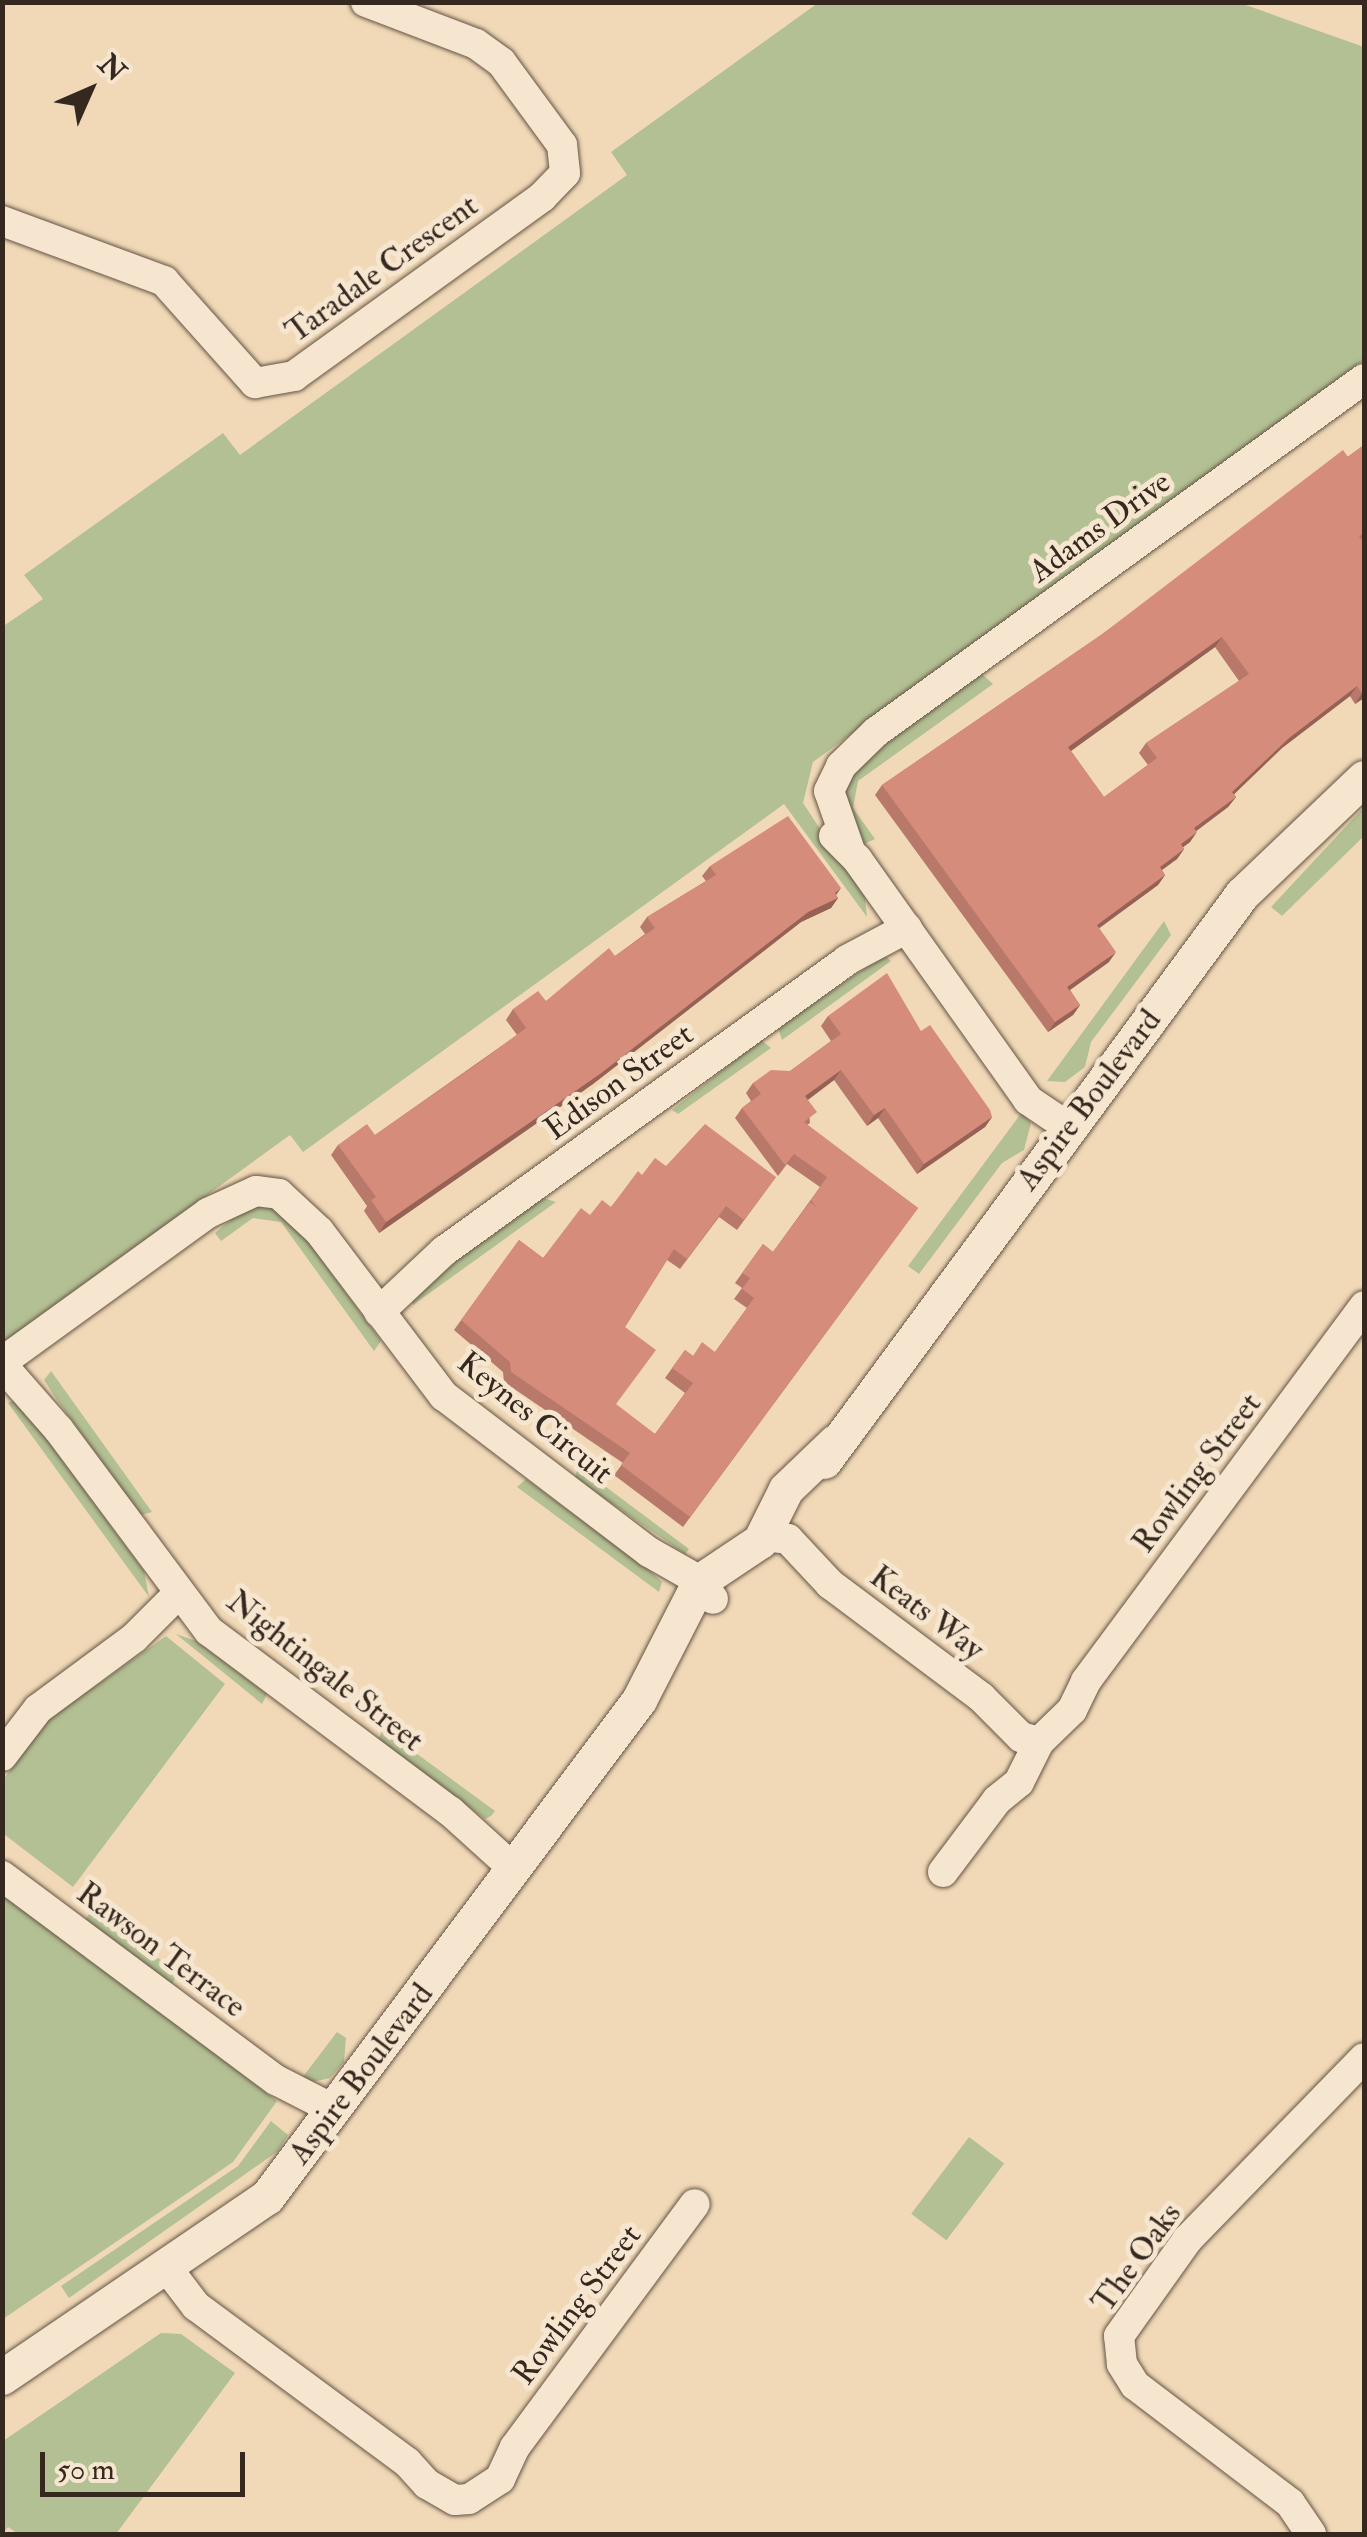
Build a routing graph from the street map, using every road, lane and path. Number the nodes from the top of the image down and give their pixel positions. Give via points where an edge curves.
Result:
1 (366, 2) edge
2 (2, 220) edge
3 (1364, 379) edge
4 (1364, 778) edge
5 (902, 920) junction
6 (1073, 1120) junction
7 (372, 1303) junction
8 (1364, 1306) edge
9 (7, 1360) edge
10 (776, 1543) junction
11 (702, 1591) junction
12 (185, 1602) junction
13 (1030, 1734) junction
14 (2, 1756) edge
15 (519, 1862) junction
16 (943, 1872) dead end
17 (3, 1876) edge
18 (1364, 2058) edge
19 (328, 2119) junction
20 (695, 2204) dead end
21 (175, 2263) junction
22 (5, 2377) edge
23 (1311, 2534) edge

1 - 2 street, Taradale Crescent via 476,44 502,62 562,145 565,174 294,376 255,383 164,281
3 - 5 street, Adams Drive via 876,732 841,766 829,791 850,848
4 - 6 street, Aspire Boulevard via 1242,894
5 - 6 street, Adams Drive via 1028,1100
5 - 7 street, Edison Street
6 - 10 street, Aspire Boulevard via 828,1450
7 - 9 street, Keynes Circuit via 319,1230 302,1194 274,1176 238,1183 208,1214
7 - 11 street, Keynes Circuit via 444,1396
8 - 13 street, Rowling Street via 1086,1681 1072,1710
9 - 12 street, Nightingale Street
10 - 11 street, Aspire Boulevard
10 - 13 street, Keats Way
11 - 15 street, Aspire Boulevard via 691,1649 639,1700
12 - 14 street via 38,1708
12 - 15 street, Nightingale Street via 218,1639
13 - 16 street, Rowling Street via 1020,1782 997,1800
15 - 19 street, Aspire Boulevard
17 - 19 street, Rawson Terrace
18 - 23 street, The Oaks via 1188,2239 1119,2336 1135,2386 1290,2504
19 - 21 street, Aspire Boulevard via 267,2197
20 - 21 street, Rowling Street via 515,2447 467,2480 407,2462 226,2327
21 - 22 street, Aspire Boulevard

